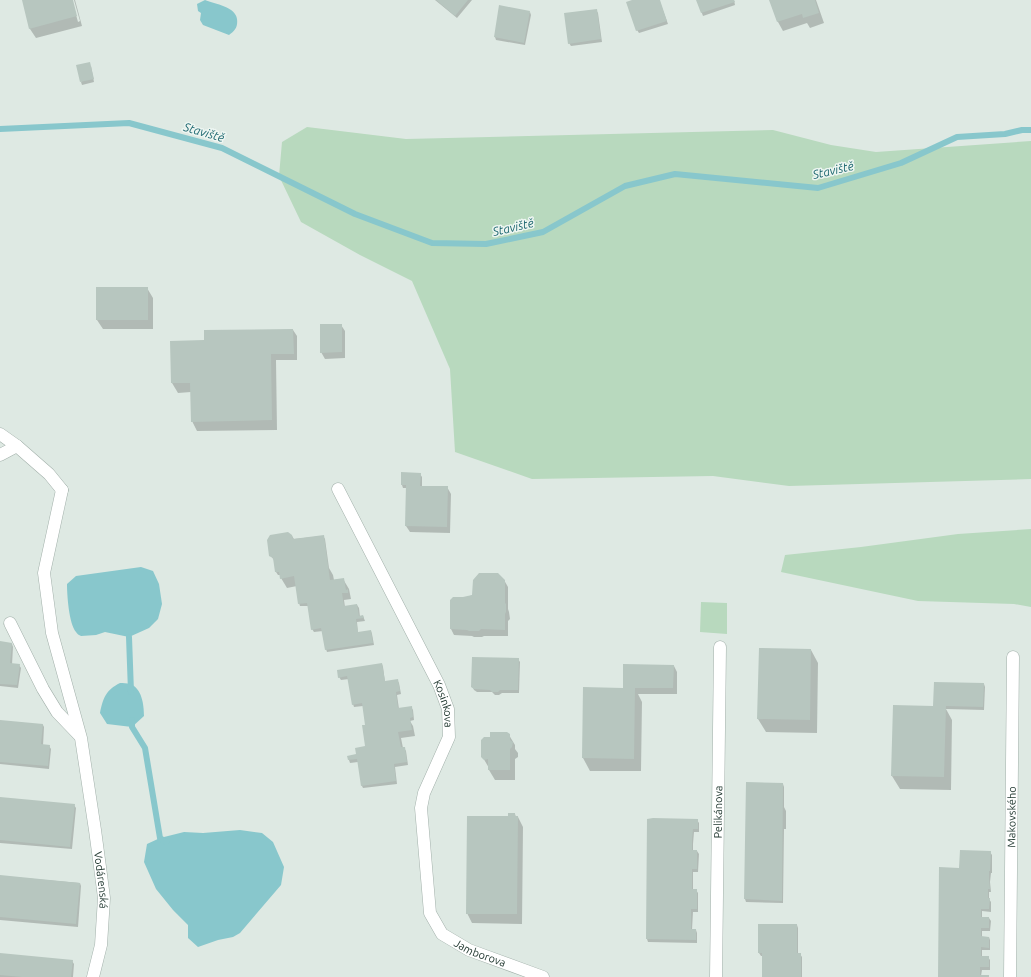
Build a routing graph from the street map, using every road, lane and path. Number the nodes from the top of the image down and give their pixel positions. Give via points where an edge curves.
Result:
1 (0, 434) edge
2 (17, 446) junction
3 (0, 455) edge
4 (338, 488) dead end
5 (10, 623) dead end
6 (720, 647) dead end
7 (1013, 657) dead end
8 (81, 738) junction
9 (442, 934) joint
10 (93, 977) edge
11 (543, 977) edge
12 (716, 977) edge
13 (1010, 977) edge

1 - 2 street
2 - 3 street
2 - 8 street, Vodárenská via 49,474 62,490 44,573 52,632
4 - 9 street, Kosinkova via 439,685 448,709 449,737 424,794 421,808 430,913
5 - 8 street via 57,712
6 - 12 street, Pelikánova
7 - 13 street, Makovského
8 - 10 street, Vodárenská via 104,898 101,945
9 - 11 street, Jamborova via 469,950

